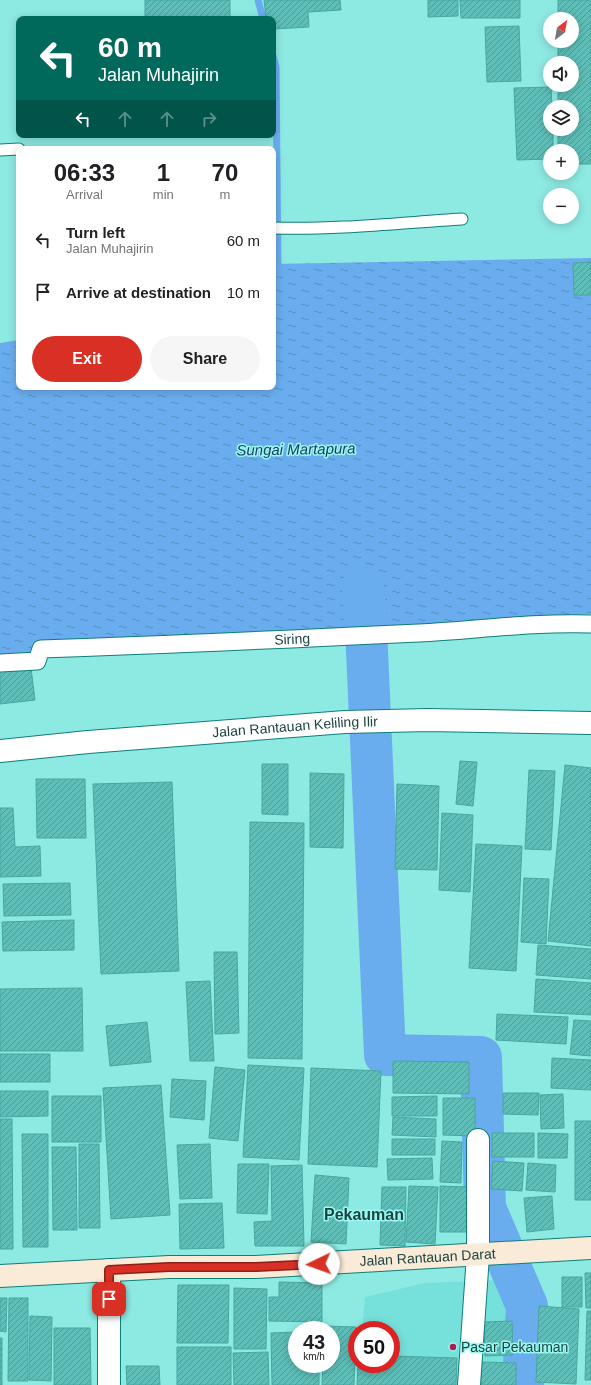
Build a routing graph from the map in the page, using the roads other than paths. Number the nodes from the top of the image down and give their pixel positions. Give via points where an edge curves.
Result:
1 (0, 150) edge
2 (16, 150) edge
3 (462, 219) dead end
4 (276, 228) edge
5 (591, 624) edge
6 (0, 663) edge
7 (591, 723) edge
8 (0, 751) edge
9 (478, 1140) dead end
10 (591, 1248) edge
11 (484, 1254) junction
12 (109, 1270) junction
13 (0, 1276) edge
14 (109, 1385) edge
15 (469, 1385) edge

1 - 2 lane
3 - 4 lane
5 - 6 street, Siring via 529,624 463,631 353,637 41,649 37,661
7 - 8 street, Jalan Rantauan Keliling Ilir via 428,720 345,722
9 - 11 street
10 - 11 main road, Jalan Rantauan Darat
11 - 12 main road, Jalan Rantauan Darat via 256,1267
11 - 15 street
12 - 13 main road, Jalan Rantauan Darat
12 - 14 street

